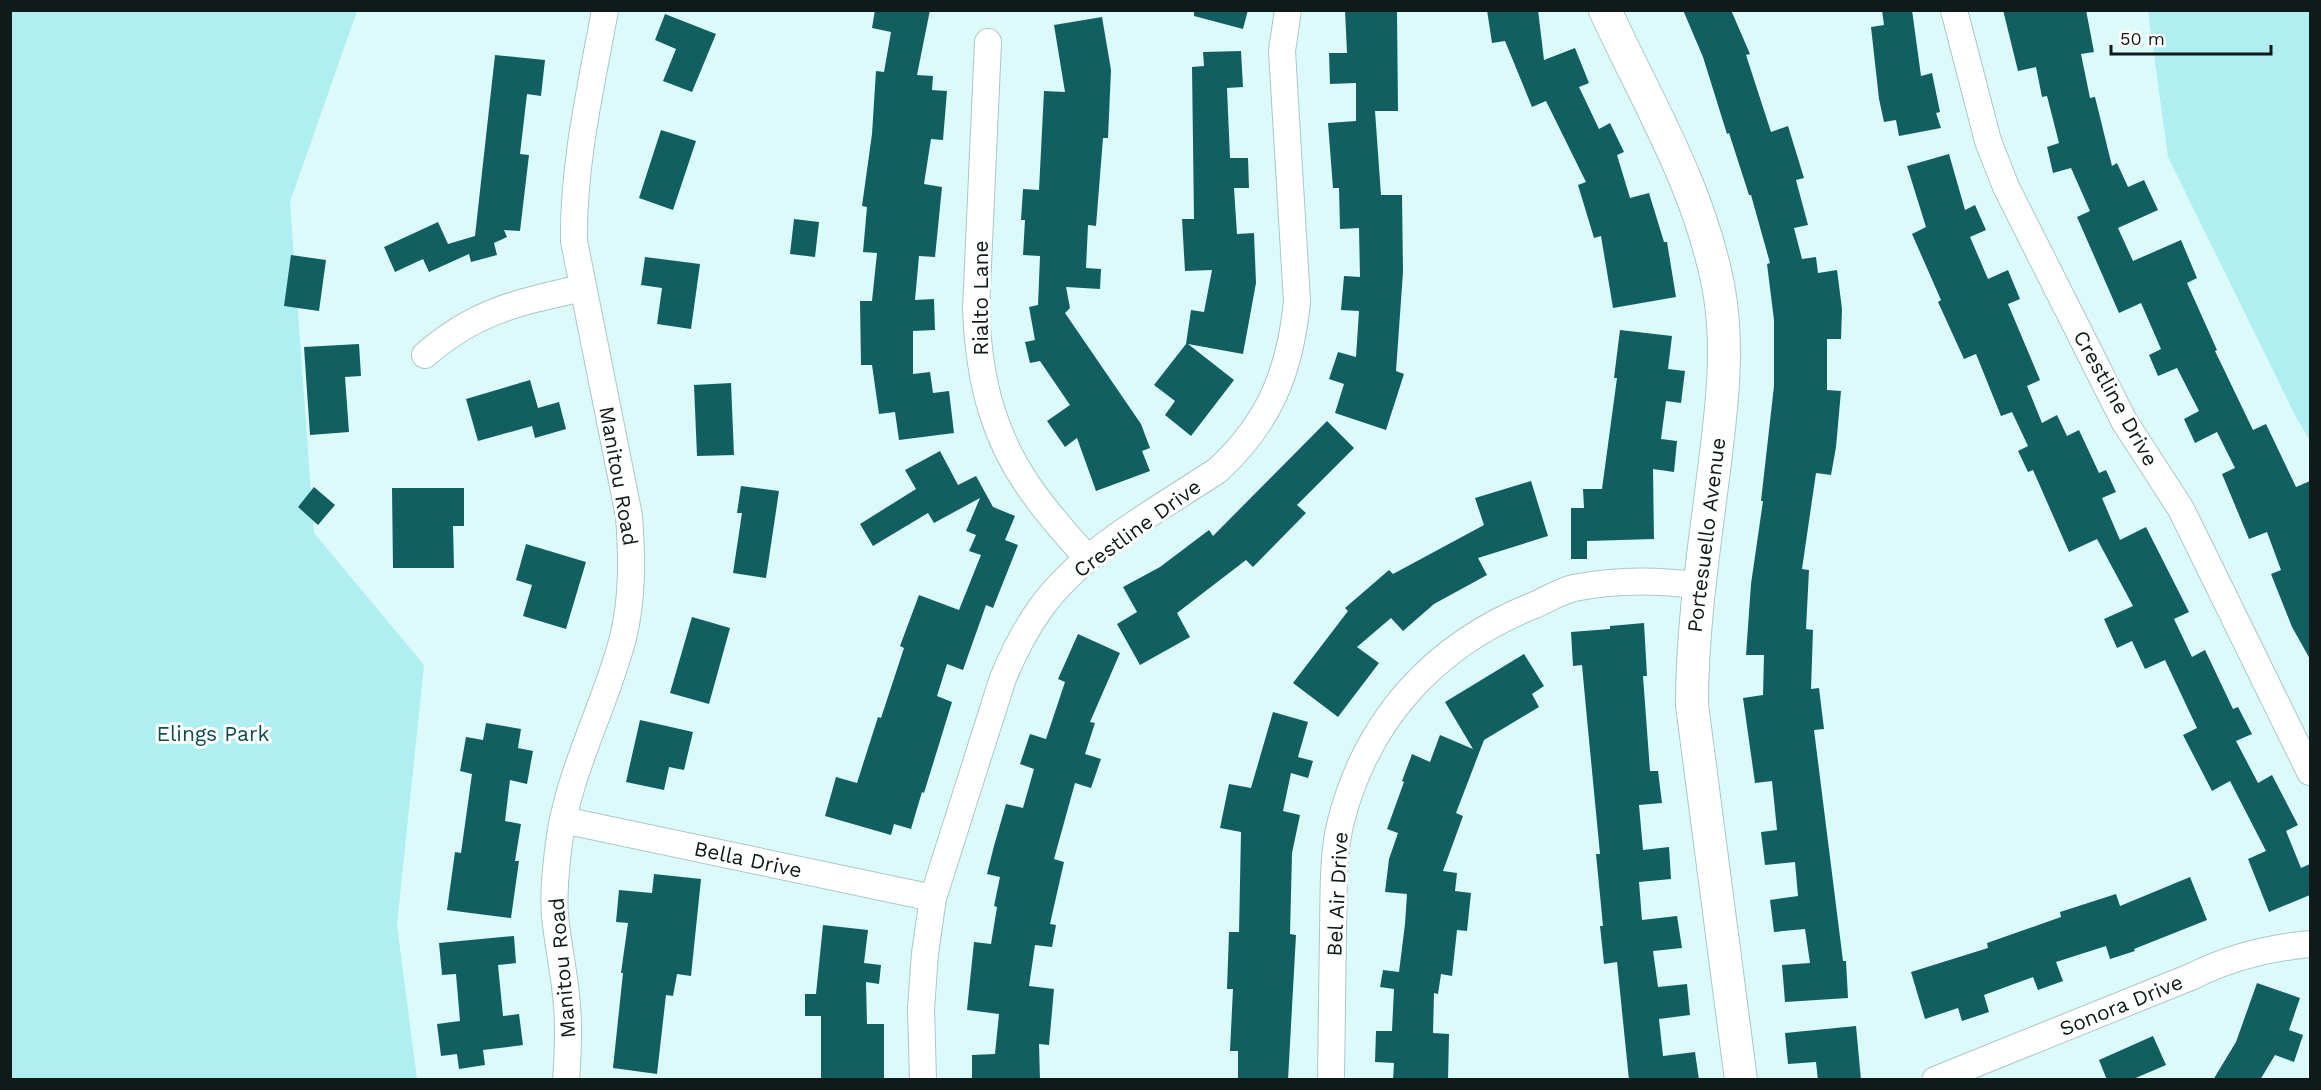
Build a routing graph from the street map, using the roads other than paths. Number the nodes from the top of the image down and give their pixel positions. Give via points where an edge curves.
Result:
1 (605, 10) edge
2 (1288, 10) edge
3 (1605, 10) edge
4 (1954, 10) edge
5 (988, 42) dead end
6 (583, 288) junction
7 (425, 356) dead end
8 (1087, 558) junction
9 (1700, 586) junction
10 (2310, 772) edge
11 (563, 820) junction
12 (933, 898) junction
13 (2310, 944) edge
14 (566, 1080) edge
15 (923, 1080) edge
16 (1331, 1080) edge
17 (1741, 1080) edge
18 (1935, 1080) edge

1 - 6 street, Manitou Road via 574,201 574,241
2 - 8 street, Crestline Drive via 1282,51 1297,302 1284,372 1270,405 1227,462
3 - 9 street, Portesuello Avenue via 1695,199 1719,293 1724,390
4 - 10 street, Crestline Drive via 1988,141 2006,187 2124,421 2181,509
5 - 8 street, Rialto Lane via 976,310 986,394 1014,462 1036,498
6 - 7 street via 495,310 443,340
6 - 11 street, Manitou Road via 629,516 632,557 630,598 622,638
8 - 12 street, Crestline Drive via 1040,608 1017,646 1003,678
9 - 16 street, Bel Air Drive via 1638,582 1571,588 1479,631 1445,655 1387,717 1353,782 1334,865
9 - 17 street, Portesuello Avenue via 1692,656 1692,705
11 - 12 street, Bella Drive
11 - 14 street, Manitou Road via 555,906 567,1005
12 - 15 street, Crestline Drive via 922,998
13 - 18 street, Sonora Drive via 2271,948 2215,964

